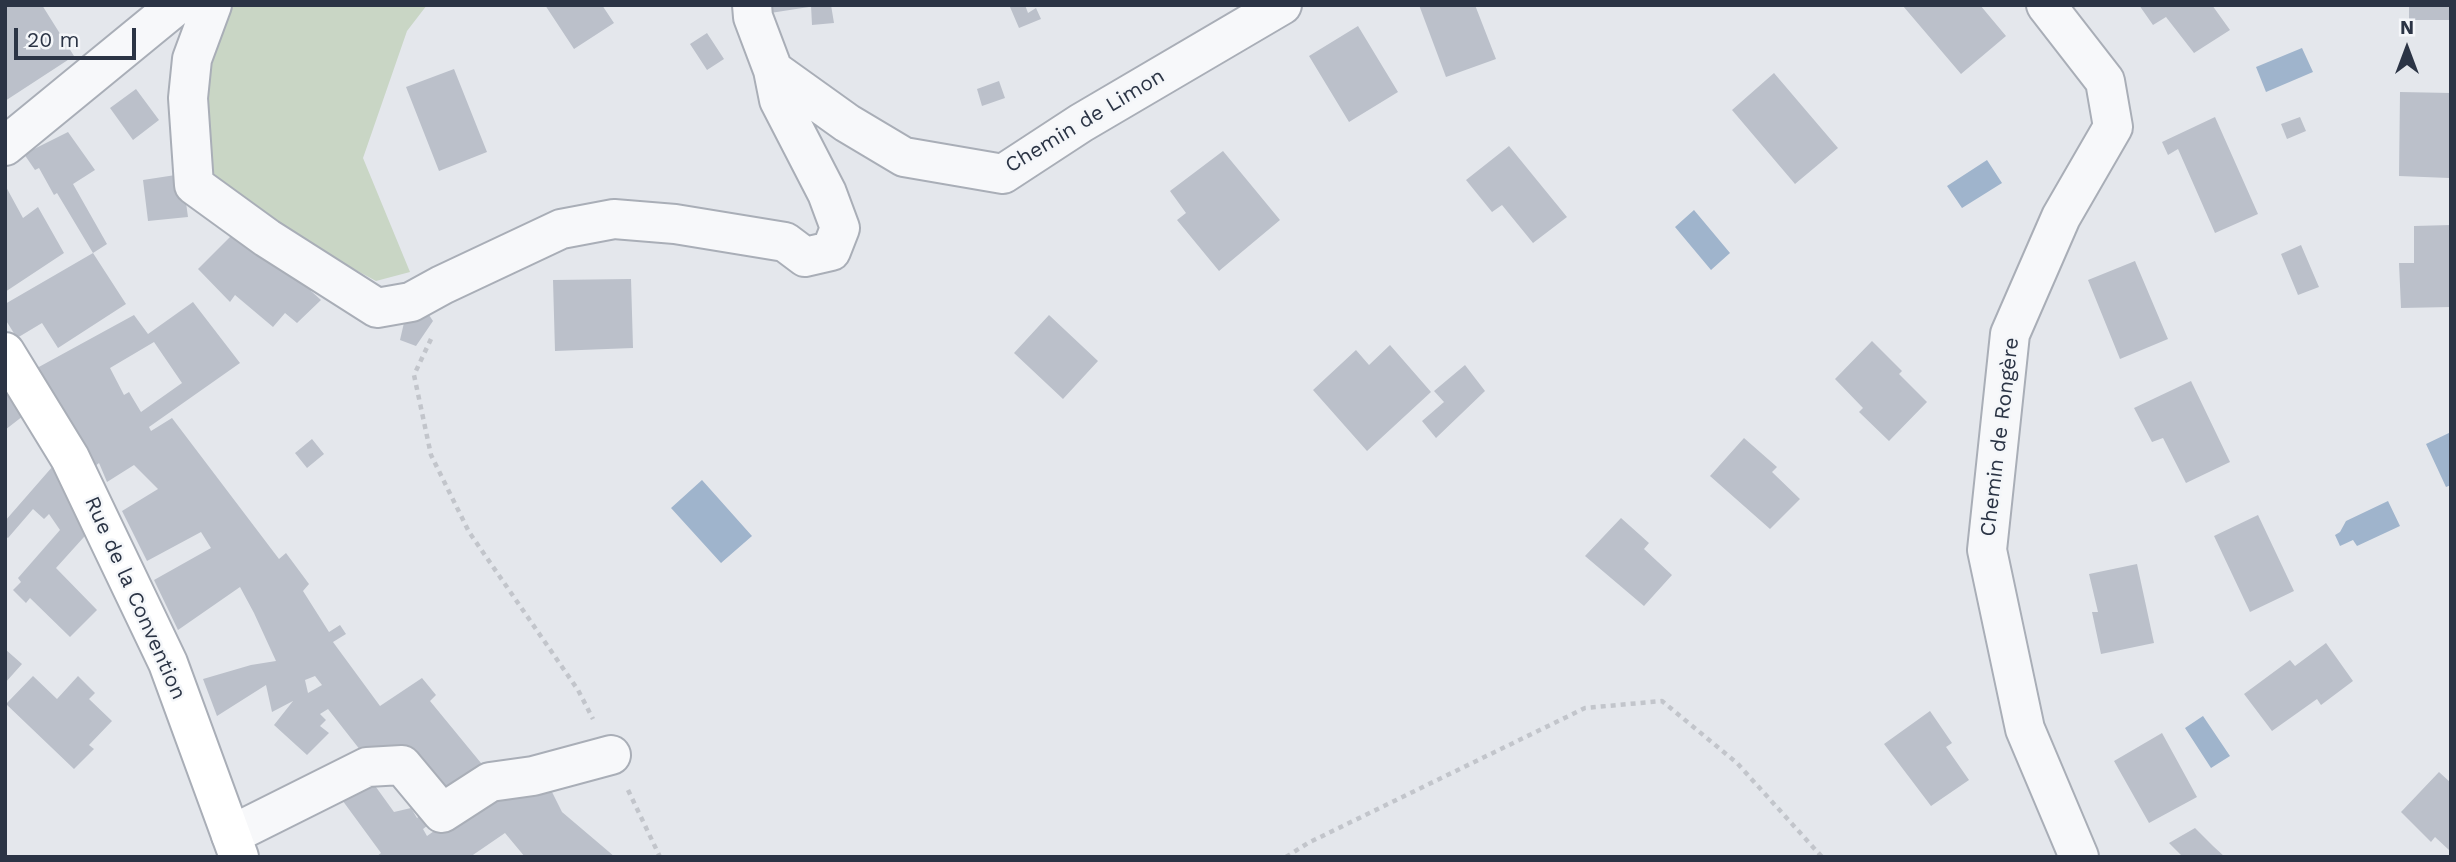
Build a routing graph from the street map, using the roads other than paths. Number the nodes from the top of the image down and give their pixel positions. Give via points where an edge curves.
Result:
1 (177, 5) edge
2 (212, 5) edge
3 (752, 5) edge
4 (1282, 5) edge
5 (2046, 5) edge
6 (773, 70) junction
7 (5, 146) edge
8 (5, 352) edge
9 (611, 755) road end
10 (235, 846) edge
11 (2079, 857) edge

1 - 7 street
2 - 6 street via 192,60 188,98 194,185 377,308 411,302 561,229 614,219 785,242 805,257 831,251 840,228 779,100
3 - 6 street via 752,17
4 - 6 street, Chemin de Limon via 1003,174 904,157
5 - 11 street, Chemin de Rongère via 2105,81 2113,127 2061,217 2010,334 1987,551 2025,729
8 - 10 street, Rue de la Convention via 70,458 168,663
9 - 10 street via 533,776 490,782 442,813 402,765 367,767

